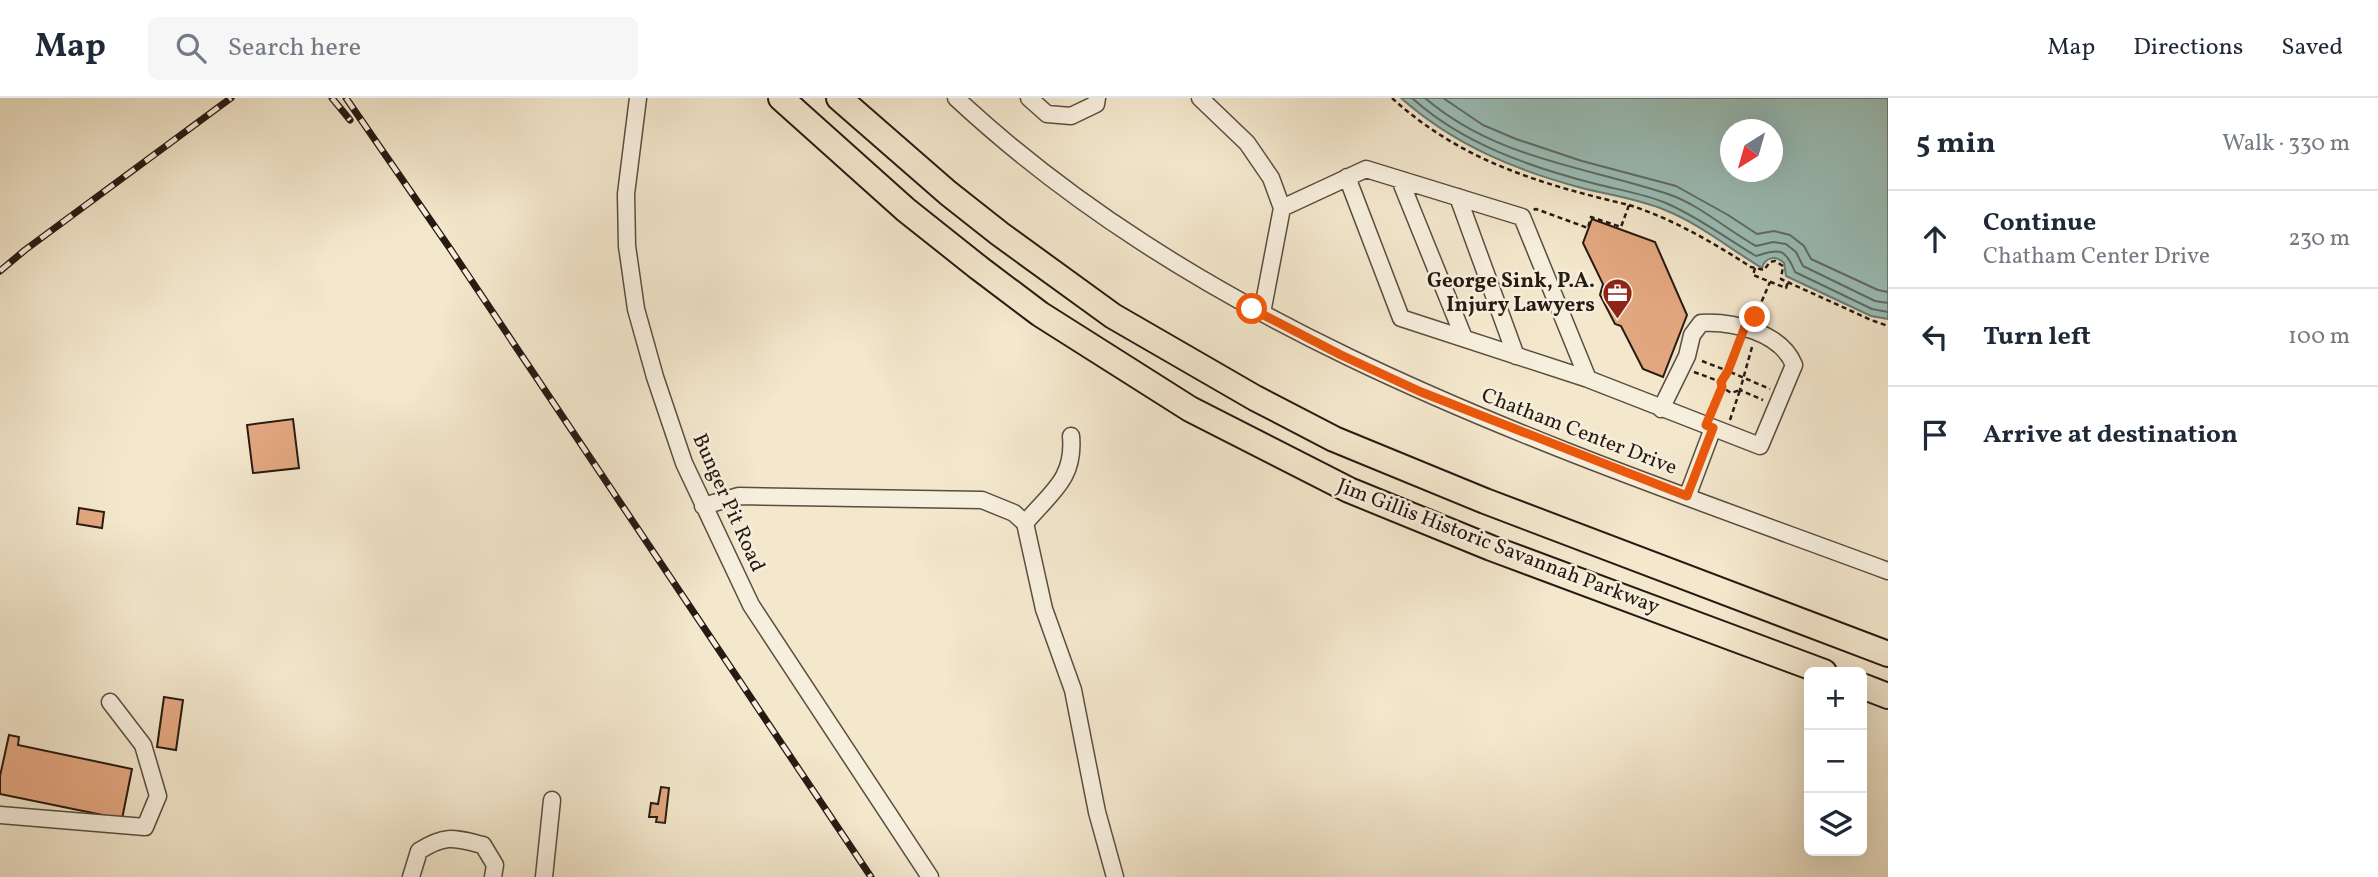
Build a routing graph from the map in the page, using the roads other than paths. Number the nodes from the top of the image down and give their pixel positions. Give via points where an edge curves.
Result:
1 (638, 98) edge
2 (781, 98) edge
3 (839, 98) edge
4 (956, 98) edge
5 (1029, 98) edge
6 (1097, 98) edge
7 (1200, 98) edge
8 (1347, 177) junction
9 (1400, 180) junction
10 (1458, 197) junction
11 (1282, 208) junction
12 (1262, 313) junction
13 (1464, 338) junction
14 (1516, 355) junction
15 (1588, 379) junction
16 (1661, 409) junction
17 (1715, 429) junction
18 (1071, 436) dead end
19 (1687, 496) junction
20 (703, 506) junction
21 (1025, 523) junction
22 (1888, 571) edge
23 (1888, 654) edge
24 (1811, 667) edge
25 (1867, 689) edge
26 (1888, 696) edge
27 (110, 702) dead end
28 (551, 800) dead end
29 (0, 815) edge
30 (411, 877) edge
31 (494, 877) edge
32 (544, 877) edge
33 (930, 877) edge
34 (1115, 877) edge

1 - 20 street, Bunger Pit Road via 626,194 627,246 636,309 684,463
2 - 24 highway, Jim Gillis Historic Savannah Parkway via 979,268 1040,314 1190,409 1349,490
3 - 23 highway, Jim Gillis Historic Savannah Parkway via 948,193 1113,316 1255,398 1334,439 1485,501
4 - 12 street, Chatham Center Drive via 1103,216
5 - 6 street via 1047,114 1071,116 1096,104
7 - 11 street via 1247,143 1271,178
8 - 9 street via 1366,169
8 - 11 street
8 - 13 street via 1401,318
9 - 10 street
9 - 13 street
10 - 14 street
10 - 15 street via 1522,217
11 - 12 street
12 - 19 street, Chatham Center Drive via 1421,392
13 - 14 street
14 - 15 street
15 - 16 street
16 - 17 street
16 - 17 street via 1701,323 1752,327 1790,354 1794,365 1760,446
17 - 19 street
18 - 21 street via 1067,474
19 - 22 street, Chatham Center Drive
20 - 21 street via 739,496 982,500 1014,513
20 - 33 street, Bunger Pit Road via 751,605
21 - 34 street via 1044,609 1073,691
25 - 26 highway
27 - 29 street via 143,745 158,796 145,827
28 - 32 street
30 - 31 street via 419,851 453,838 483,845 495,865

